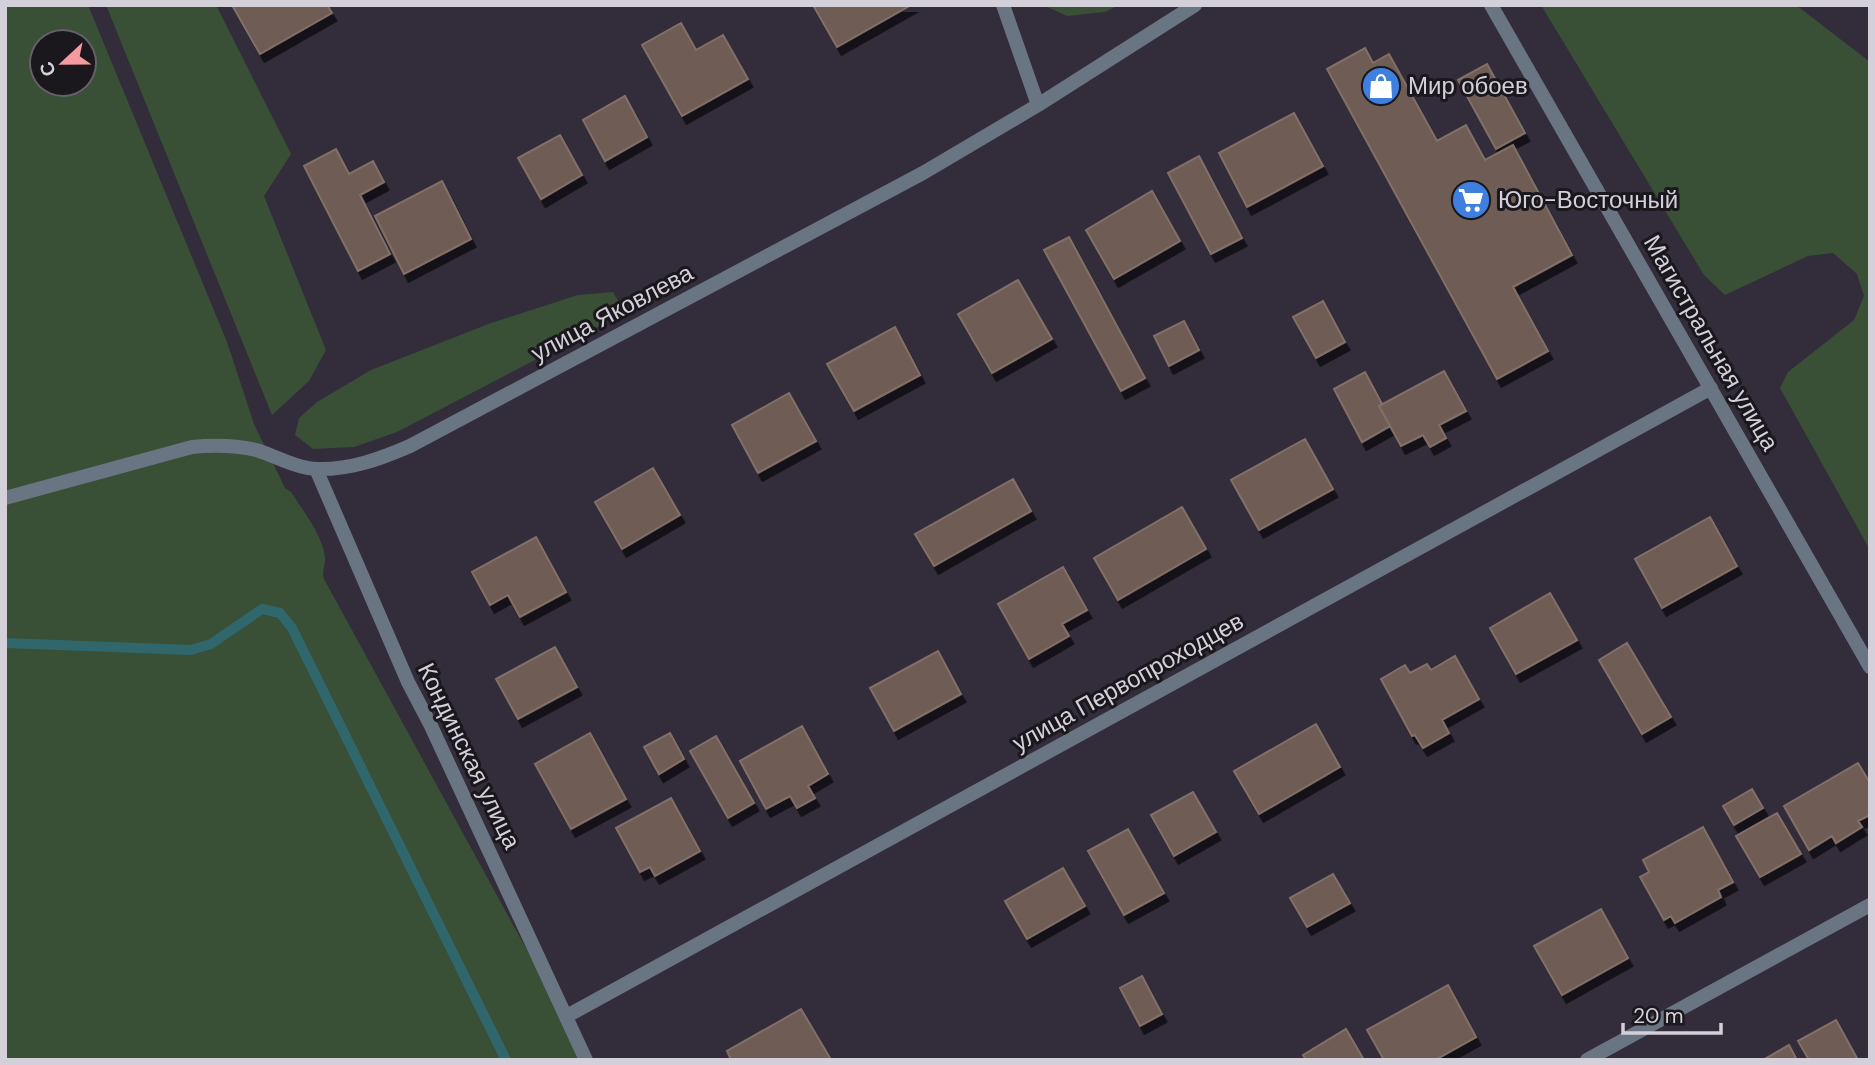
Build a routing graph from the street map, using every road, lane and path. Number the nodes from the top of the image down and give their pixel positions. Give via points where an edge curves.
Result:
1 (1003, 5) edge
2 (1195, 5) edge
3 (1491, 5) edge
4 (1038, 105) junction
5 (1711, 388) junction
6 (316, 469) junction
7 (5, 498) edge
8 (1870, 667) edge
9 (1870, 905) edge
10 (567, 1016) junction
11 (586, 1060) edge
12 (1587, 1060) edge

1 - 4 street
2 - 4 street, улица Яковлева
3 - 5 street, Магистральная улица
4 - 6 street, улица Яковлева via 923,173 410,446 356,466
5 - 8 street, Магистральная улица
5 - 10 street, улица Первопроходцев
6 - 7 street, улица Яковлева via 256,451 202,446
6 - 10 street, Кондинская улица via 408,681
9 - 12 street
10 - 11 street, Кондинская улица

